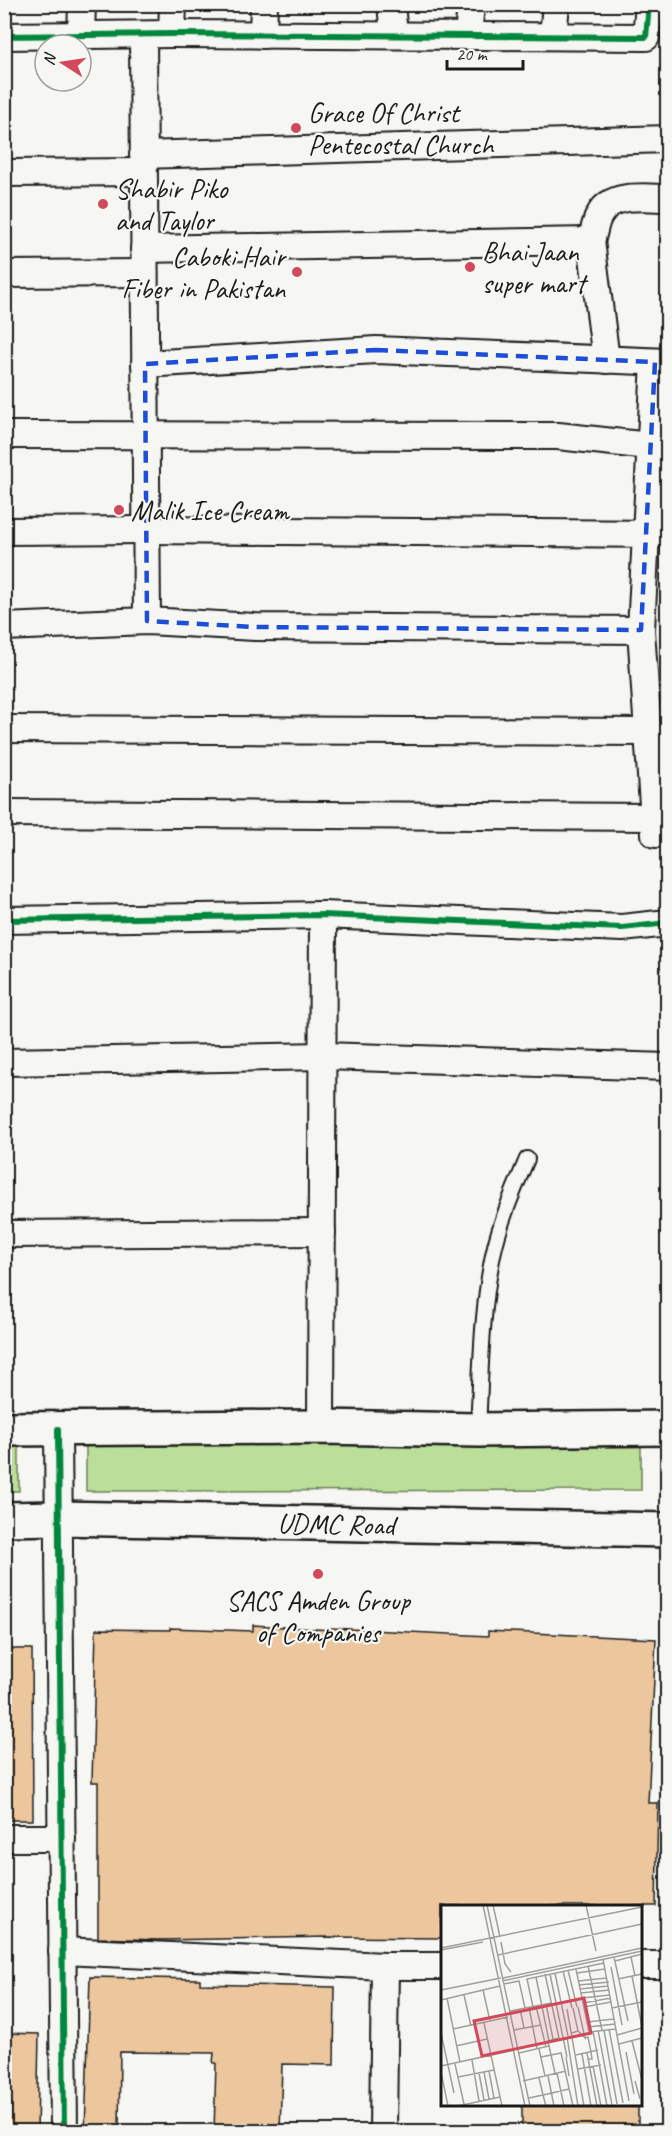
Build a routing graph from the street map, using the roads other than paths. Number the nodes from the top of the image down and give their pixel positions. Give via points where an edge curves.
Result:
1 (82, 4) edge
2 (173, 4) edge
3 (264, 4) edge
4 (391, 4) edge
5 (471, 4) edge
6 (556, 4) edge
7 (649, 4) edge
8 (81, 33) edge
9 (172, 34) junction
10 (93, 35) edge
11 (143, 35) junction
12 (262, 35) junction
13 (394, 35) junction
14 (4, 36) edge
15 (33, 36) edge
16 (468, 36) junction
17 (553, 36) junction
18 (668, 139) edge
19 (143, 163) junction
20 (4, 173) edge
21 (668, 198) edge
22 (591, 242) junction
23 (144, 261) junction
24 (4, 274) edge
25 (606, 360) junction
26 (661, 362) edge
27 (145, 364) junction
28 (145, 434) junction
29 (4, 435) edge
30 (656, 457) edge
31 (146, 530) junction
32 (4, 531) edge
33 (657, 533) edge
34 (147, 621) junction
35 (4, 627) edge
36 (641, 630) junction
37 (4, 729) edge
38 (647, 732) junction
39 (4, 813) edge
40 (660, 825) edge
41 (323, 915) junction
42 (4, 920) edge
43 (668, 923) edge
44 (323, 1056) junction
45 (4, 1062) edge
46 (668, 1067) edge
47 (527, 1159) dead end
48 (322, 1232) junction
49 (4, 1234) edge
50 (321, 1427) junction
51 (668, 1428) edge
52 (4, 1429) edge
53 (58, 1429) junction
54 (478, 1430) junction
55 (59, 1518) junction
56 (4, 1519) edge
57 (668, 1530) edge
58 (4, 1838) edge
59 (62, 1838) junction
60 (62, 1951) junction
61 (642, 1965) edge
62 (668, 1965) edge
63 (385, 1966) junction
64 (441, 1966) edge
65 (64, 2132) edge
66 (383, 2132) edge

1 - 8 street
2 - 9 street
3 - 12 street
4 - 13 street
5 - 16 street
6 - 17 street
7 - 17 street via 646,37
9 - 11 street
9 - 12 street
10 - 11 street
11 - 19 street
12 - 13 street
13 - 16 street
14 - 15 street
16 - 17 street
18 - 19 street
19 - 20 street
19 - 23 street
21 - 22 street via 614,202 600,213
22 - 23 street
22 - 25 street
23 - 24 street
23 - 27 street
25 - 26 street
25 - 27 street via 376,350
26 - 30 street
27 - 28 street
28 - 29 street
28 - 30 street via 558,436
28 - 31 street
30 - 33 street
31 - 32 street
31 - 33 street
31 - 34 street
33 - 36 street
34 - 35 street
34 - 36 street via 255,627
36 - 38 street
37 - 38 street
38 - 40 street
39 - 40 street
41 - 42 street
41 - 43 street via 622,928
41 - 44 street
44 - 45 street
44 - 46 street
44 - 48 street
47 - 54 lane via 504,1212 493,1255 483,1326
48 - 49 street
48 - 50 street
50 - 53 main road
50 - 54 main road
51 - 54 main road
52 - 53 main road
53 - 55 street
55 - 56 main road, UDMC Road
55 - 57 main road, UDMC Road
55 - 59 street
58 - 59 street
59 - 60 street
60 - 63 street
60 - 65 street
61 - 62 street
63 - 64 street
63 - 66 street

